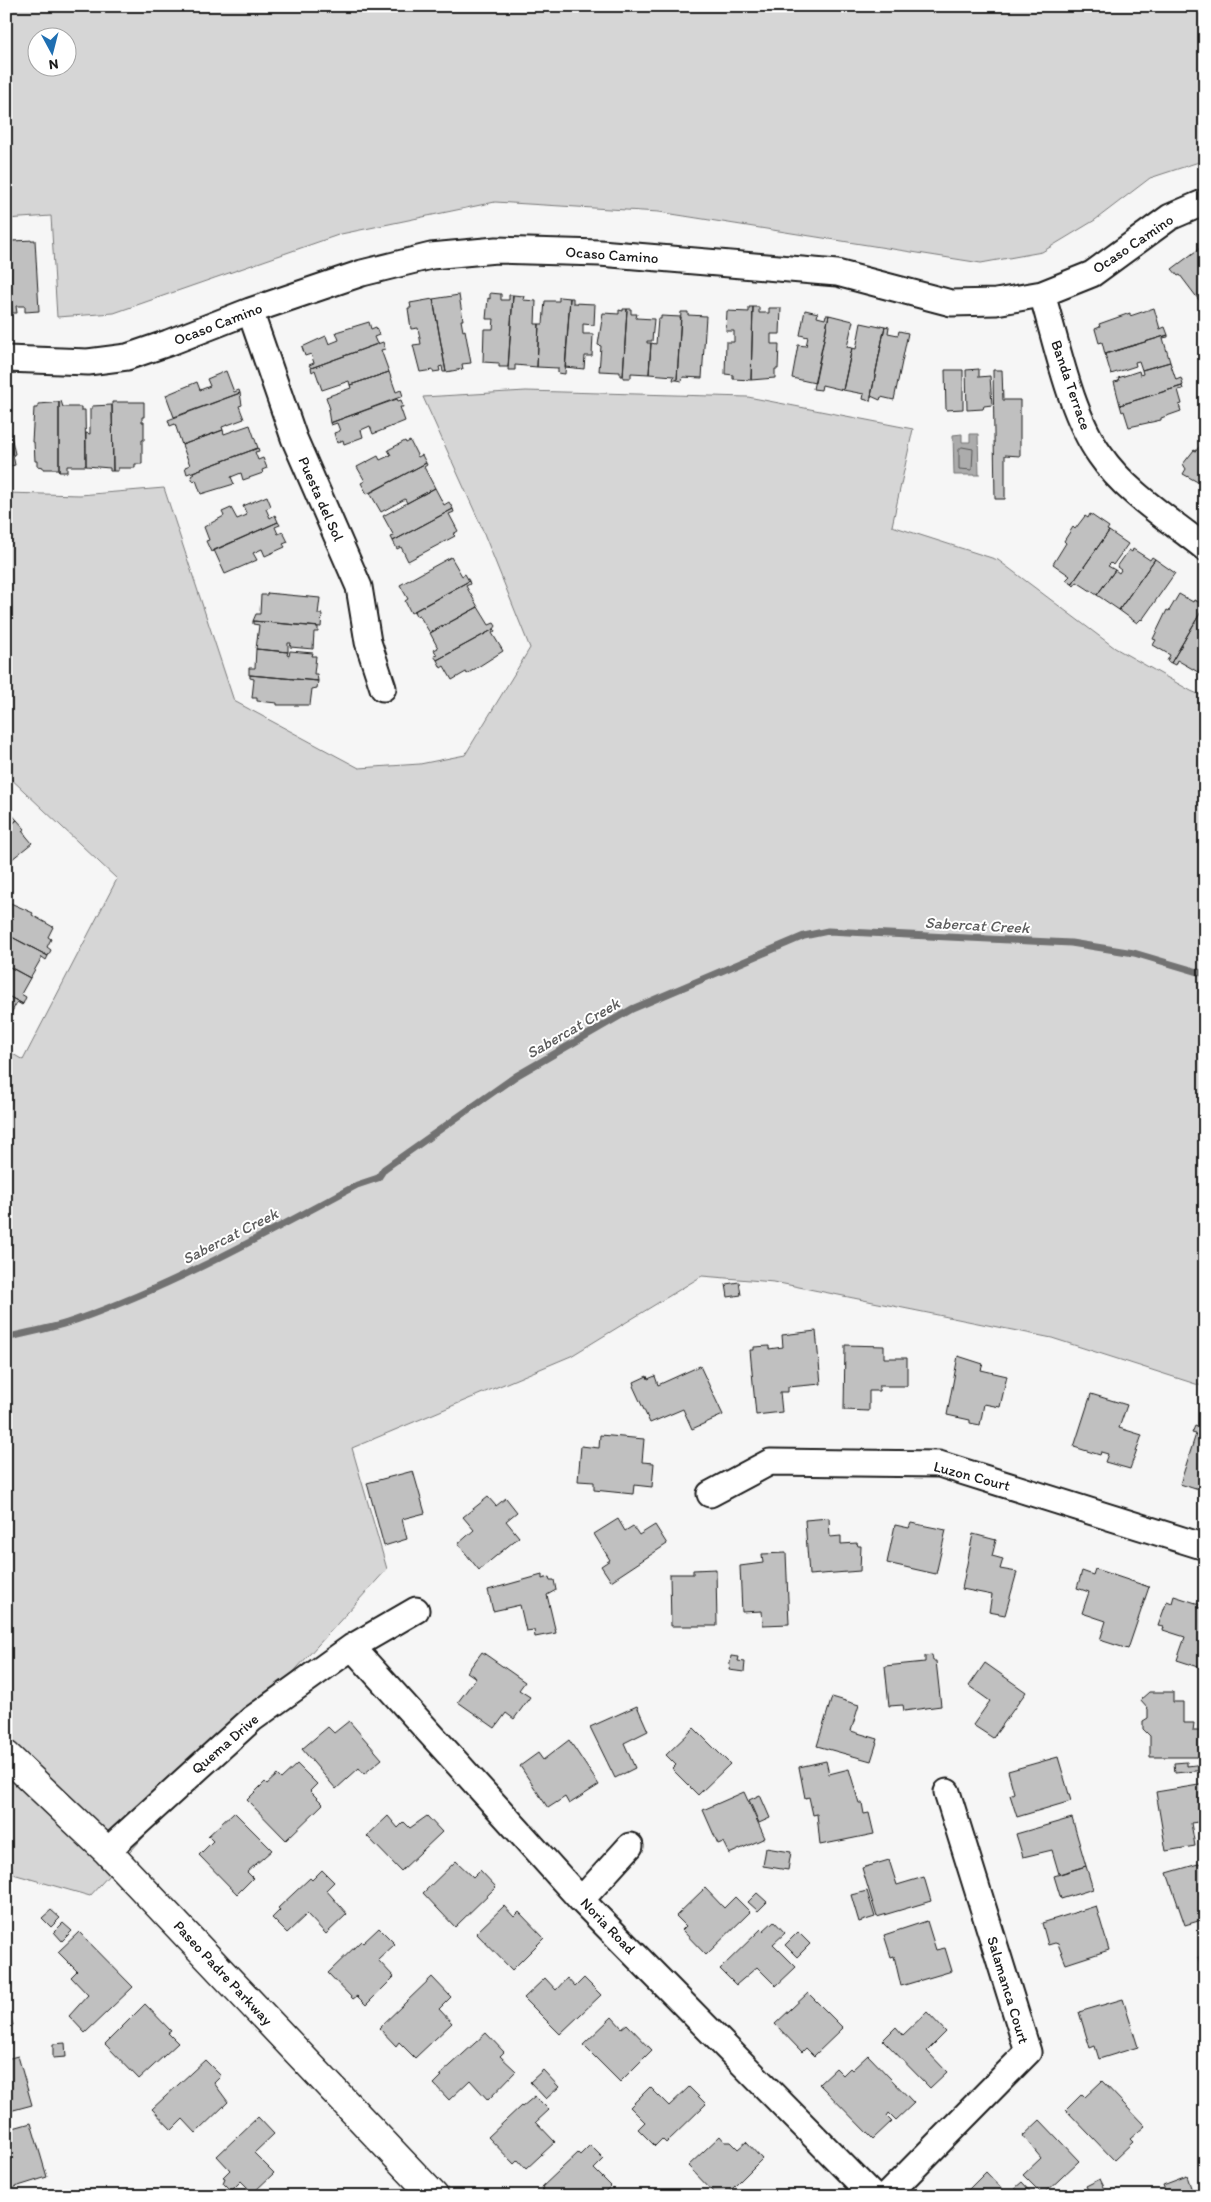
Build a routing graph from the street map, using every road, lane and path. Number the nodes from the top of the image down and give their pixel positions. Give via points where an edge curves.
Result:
1 (1205, 202) edge
2 (1042, 294) junction
3 (250, 311) junction
4 (6, 358) edge
5 (1205, 548) edge
6 (383, 688) dead end
7 (710, 1494) dead end
8 (1205, 1547) edge
9 (416, 1610) dead end
10 (352, 1648) junction
11 (6, 1755) edge
12 (947, 1792) dead end
13 (630, 1846) dead end
14 (107, 1851) junction
15 (582, 1900) junction
16 (434, 2196) edge
17 (873, 2196) edge
18 (886, 2196) edge

1 - 2 street, Ocaso Camino via 1170,217 1092,274
2 - 3 street, Ocaso Camino via 996,302 951,303 837,273 600,253 496,250 431,256 362,273
2 - 5 street, Banda Terrace via 1081,423 1100,455 1126,485
3 - 4 street, Ocaso Camino via 126,357 88,362
3 - 6 street, Puesta del Sol via 294,438 359,587 368,642
7 - 8 street, Luzon Court via 770,1462 939,1464
9 - 10 street, Quema Drive
10 - 14 street, Quema Drive via 252,1718
10 - 15 street, Noria Road
11 - 14 main road, Paseo Padre Parkway
12 - 18 street, Salamanca Court via 1028,2052
13 - 15 street
14 - 16 main road, Paseo Padre Parkway
15 - 17 street, Noria Road

